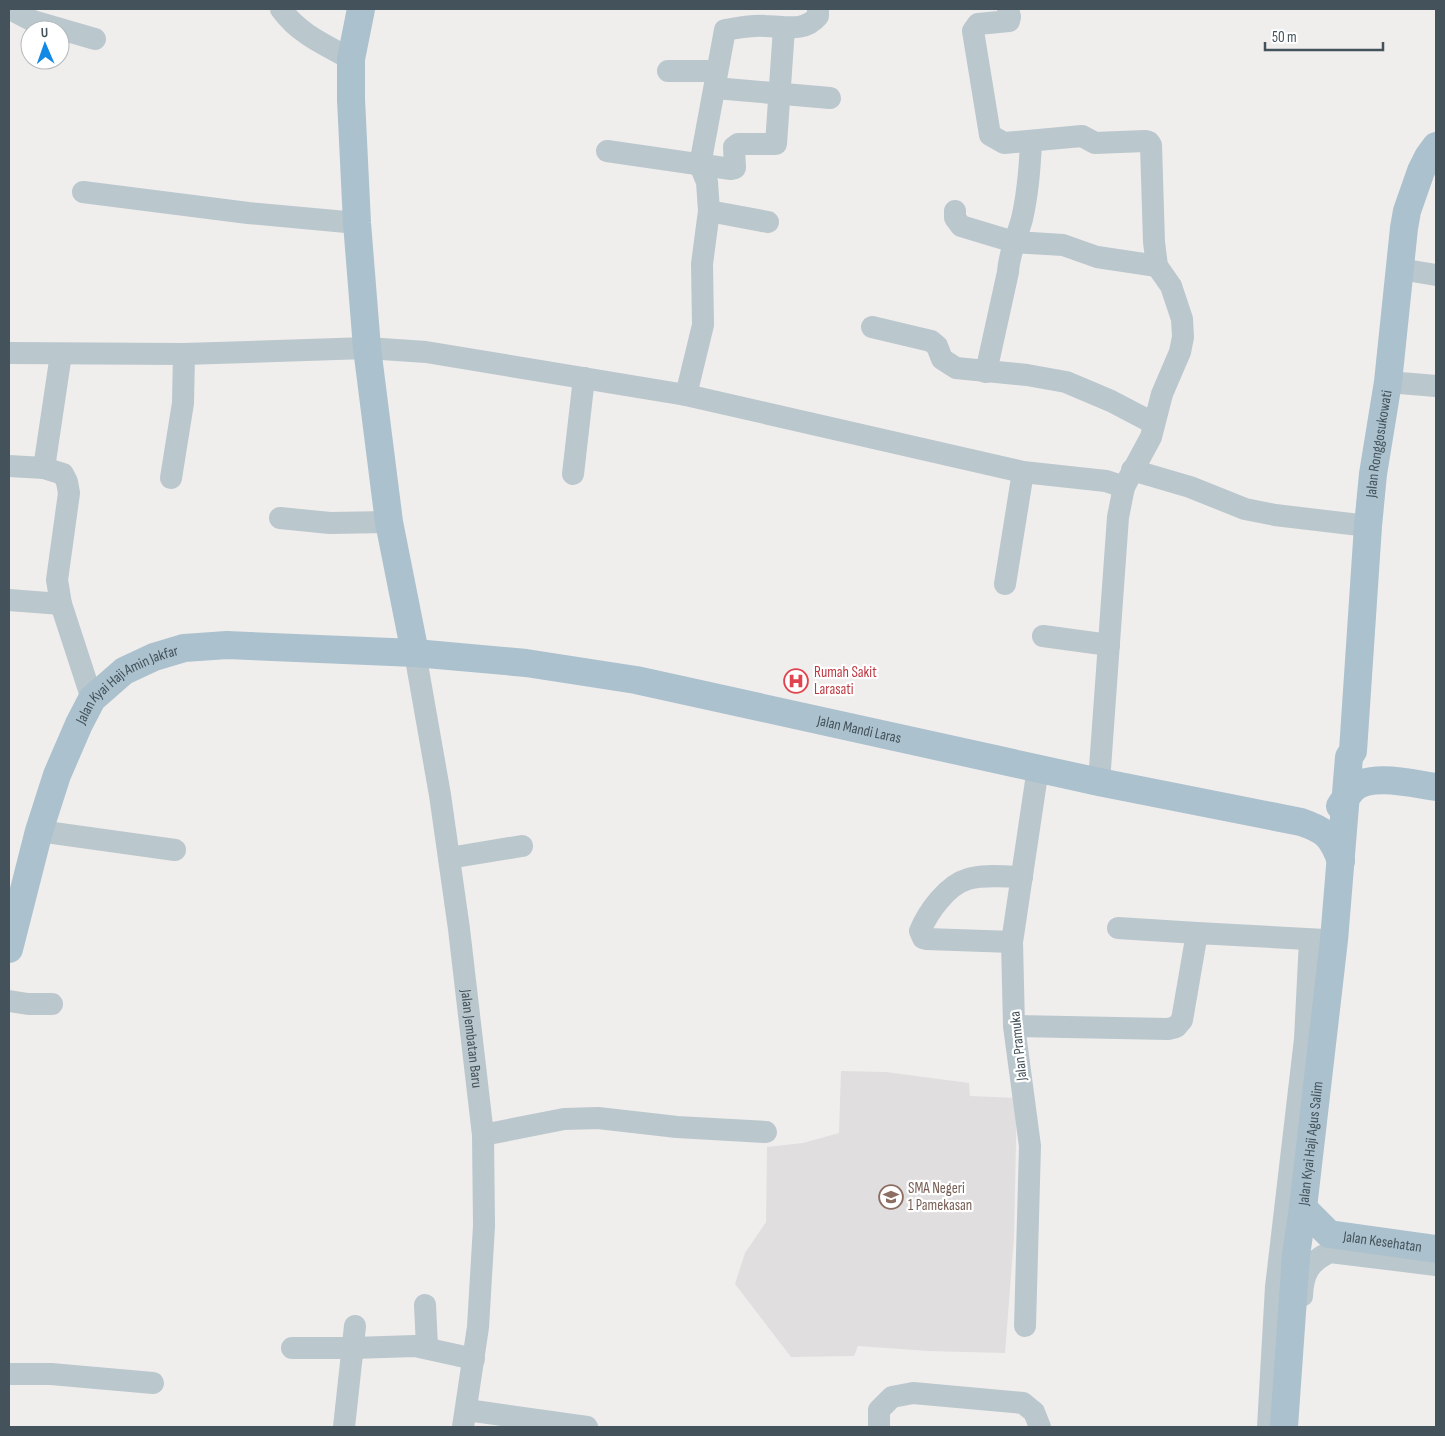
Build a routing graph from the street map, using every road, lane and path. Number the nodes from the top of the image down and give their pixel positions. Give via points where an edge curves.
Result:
1 (10, 9) edge
2 (281, 9) edge
3 (361, 9) edge
4 (818, 9) edge
5 (1008, 9) edge
6 (784, 28) junction
7 (95, 39) dead end
8 (351, 59) junction
9 (668, 71) dead end
10 (716, 80) junction
11 (779, 95) junction
12 (830, 98) dead end
13 (1031, 140) junction
14 (1436, 146) edge
15 (607, 151) dead end
16 (700, 165) junction
17 (83, 192) dead end
18 (709, 211) junction
19 (955, 211) dead end
20 (768, 222) dead end
21 (357, 223) junction
22 (1014, 242) junction
23 (1157, 266) junction
24 (1400, 269) junction
25 (1436, 274) edge
26 (872, 327) dead end
27 (367, 348) junction
28 (9, 354) edge
29 (61, 354) junction
30 (184, 354) junction
31 (986, 372) junction
32 (584, 378) junction
33 (1388, 382) junction
34 (1436, 386) edge
35 (686, 395) junction
36 (1153, 423) junction
37 (9, 466) edge
38 (44, 468) junction
39 (1023, 472) junction
40 (573, 474) dead end
41 (171, 478) dead end
42 (1128, 478) junction
43 (280, 518) dead end
44 (389, 522) junction
45 (1368, 526) junction
46 (1005, 584) dead end
47 (9, 600) edge
48 (61, 604) junction
49 (1043, 636) dead end
50 (1109, 645) junction
51 (415, 653) junction
52 (92, 700) junction
53 (1353, 750) junction
54 (1038, 768) junction
55 (1383, 780) junction
56 (1099, 782) junction
57 (1436, 787) edge
58 (1346, 798) junction
59 (1300, 822) junction
60 (39, 831) junction
61 (522, 846) dead end
62 (175, 850) dead end
63 (449, 858) junction
64 (1341, 861) junction
65 (1022, 877) junction
66 (1118, 928) dead end
67 (1197, 933) junction
68 (1322, 940) junction
69 (1012, 942) junction
70 (9, 949) edge
71 (9, 1001) edge
72 (52, 1004) dead end
73 (1014, 1026) junction
74 (755, 1131) dead end
75 (483, 1135) junction
76 (1303, 1208) junction
77 (1329, 1234) junction
78 (1436, 1249) edge
79 (1296, 1255) junction
80 (1436, 1265) edge
81 (425, 1305) dead end
82 (355, 1326) dead end
83 (1025, 1326) dead end
84 (427, 1347) junction
85 (292, 1348) dead end
86 (353, 1348) junction
87 (474, 1358) junction
88 (9, 1374) edge
89 (153, 1383) dead end
90 (465, 1419) edge
91 (344, 1427) edge
92 (587, 1427) edge
93 (879, 1427) edge
94 (1040, 1427) edge
95 (1268, 1427) edge
96 (1284, 1427) edge
97 (1294, 1427) edge

1 - 7 street via 33,21
2 - 8 street via 290,22 307,35
3 - 8 main road
4 - 6 street via 814,21 805,26
5 - 13 street via 1009,21 978,24 974,31 990,135 1004,143
6 - 10 street via 761,26 724,30
6 - 11 street
8 - 21 main road
9 - 10 street
10 - 11 street
10 - 16 street
11 - 12 street
11 - 16 street via 776,144 738,144 734,147 732,170
13 - 22 street via 1030,180
13 - 23 street via 1082,136 1095,143 1149,142
14 - 24 main road, Jalan Ronggosukowati via 1428,157 1407,211
15 - 16 street
16 - 18 street via 707,182
17 - 21 street
18 - 20 street
18 - 35 street via 702,264 703,325
19 - 22 street via 955,218 961,226
21 - 27 main road
22 - 23 street via 1064,245 1097,257
22 - 31 street
23 - 36 street via 1171,286 1182,319 1183,337
24 - 25 street
24 - 33 main road, Jalan Ronggosukowati
26 - 31 street via 931,341 948,364
27 - 30 street
27 - 32 street via 426,352
27 - 44 main road
28 - 29 street
29 - 30 street
29 - 38 street
30 - 41 street via 182,403
31 - 36 street via 1027,374 1066,382
32 - 35 street
32 - 40 street
33 - 34 street
33 - 45 main road, Jalan Ronggosukowati
35 - 39 street
36 - 42 street via 1151,437
37 - 38 street
38 - 48 street via 63,474 68,482 69,494 57,566
39 - 42 street via 1106,481
39 - 46 street
42 - 45 street via 1190,487 1245,509 1274,515
42 - 50 street via 1118,517
43 - 44 street
44 - 51 main road
45 - 53 main road, Jalan Ronggosukowati
47 - 48 street
48 - 52 street
49 - 50 street
50 - 56 street
51 - 52 main road, Jalan Kyai Haji Amin Jakfar via 227,645 184,648 124,671
51 - 54 main road, Jalan Mandi Laras via 526,663 645,682
51 - 63 street, Jalan Jembatan Baru
52 - 60 main road, Jalan Kyai Haji Amin Jakfar via 57,775
53 - 55 main road via 1361,768
53 - 58 main road, Jalan Ronggosukowati via 1349,757
54 - 56 main road, Jalan Mandi Laras
54 - 65 street, Jalan Pramuka
55 - 57 main road
55 - 58 main road via 1360,784
56 - 59 main road, Jalan Mandi Laras
58 - 59 main road via 1328,816
58 - 64 main road, Jalan Kyai Haji Agus Salim
59 - 64 main road via 1328,835 1335,843
60 - 62 street
60 - 70 main road, Jalan Kyai Haji Amin Jakfar
61 - 63 street
63 - 75 street, Jalan Jembatan Baru
64 - 68 main road, Jalan Kyai Haji Agus Salim
65 - 69 street, Jalan Pramuka
65 - 69 street via 968,879 953,887 927,916 920,931 927,940
66 - 67 street
67 - 68 street
67 - 73 street via 1182,1020 1176,1027
68 - 76 main road, Jalan Kyai Haji Agus Salim
68 - 95 street via 1305,1039 1276,1287
69 - 73 street, Jalan Pramuka
71 - 72 street
73 - 83 street, Jalan Pramuka via 1030,1146
74 - 75 street via 598,1118 564,1120
75 - 87 street, Jalan Jembatan Baru via 484,1226
76 - 77 main road, Jalan Kesehatan
76 - 79 main road, Jalan Kyai Haji Agus Salim
77 - 78 main road, Jalan Kesehatan
77 - 79 main road, Jalan Kesehatan via 1311,1242
79 - 96 main road, Jalan Kyai Haji Agus Salim
80 - 97 street via 1330,1252 1316,1258 1306,1269 1302,1286
81 - 84 street
82 - 86 street
84 - 86 street
84 - 87 street
85 - 86 street
86 - 91 street
87 - 90 street, Jalan Jembatan Baru
88 - 89 street via 51,1374
90 - 92 street
93 - 94 street via 879,1410 892,1397 913,1393 1023,1403 1034,1412

